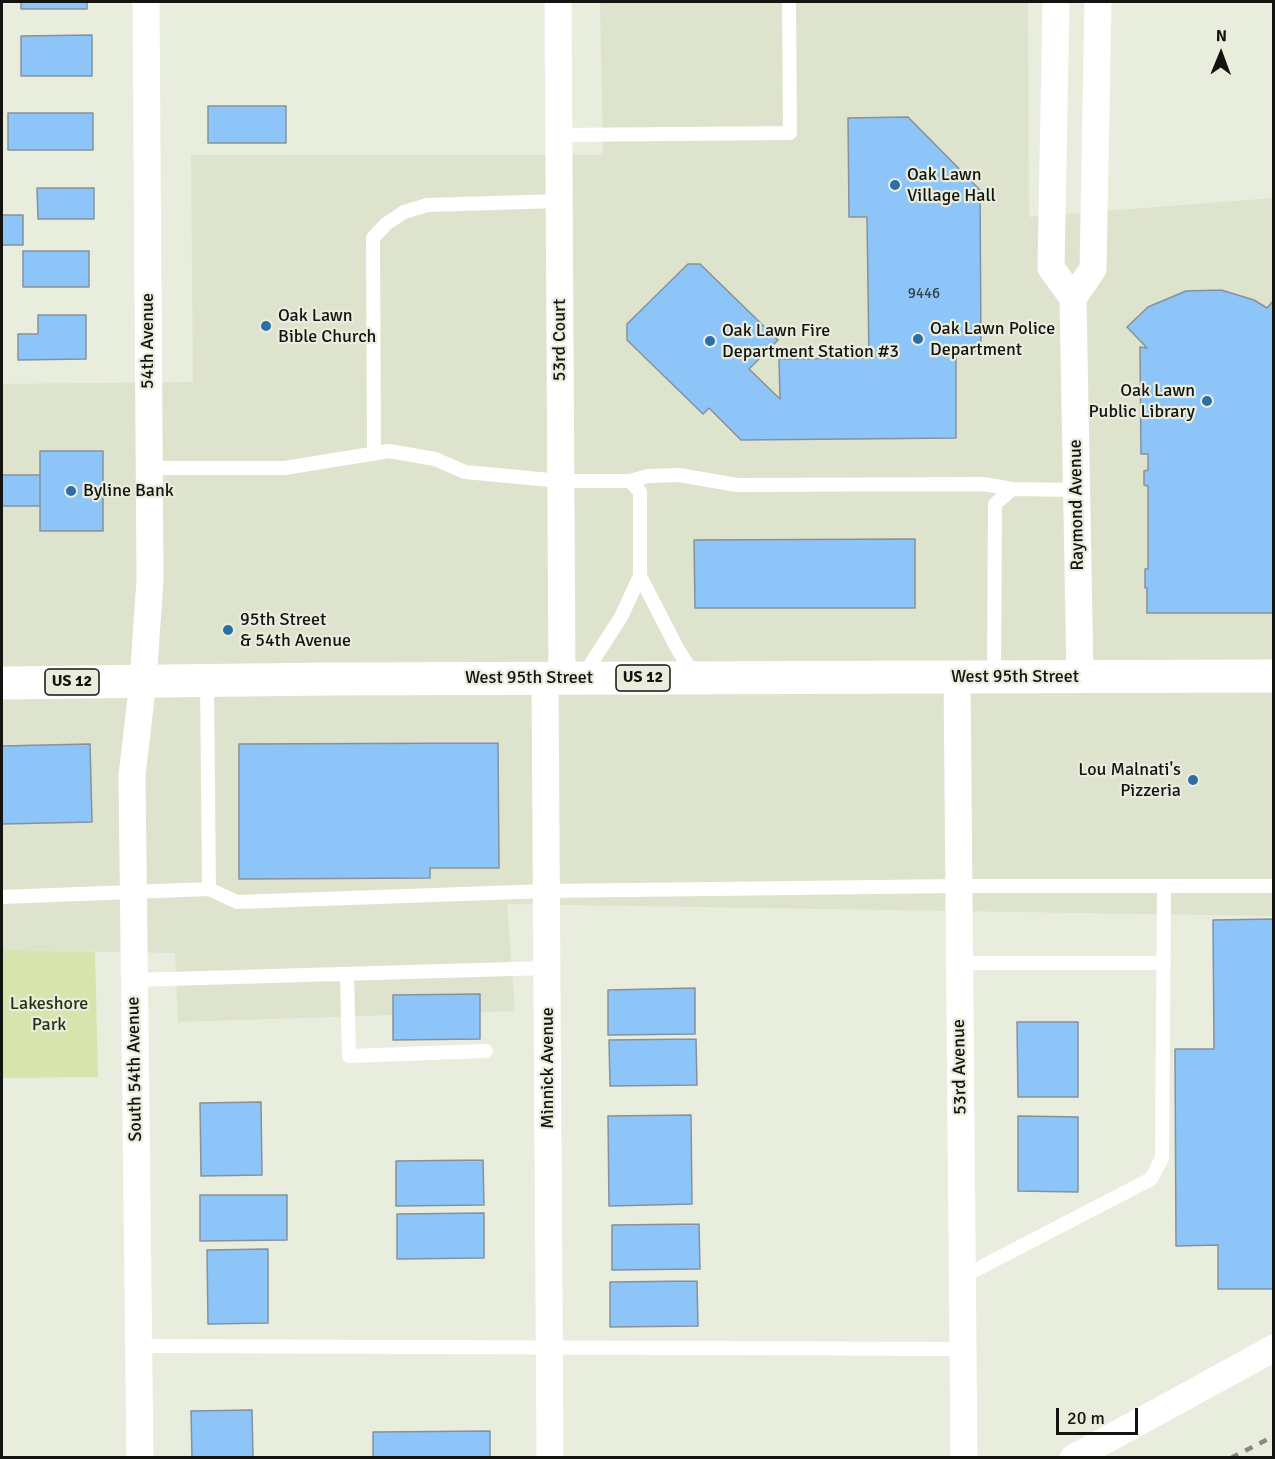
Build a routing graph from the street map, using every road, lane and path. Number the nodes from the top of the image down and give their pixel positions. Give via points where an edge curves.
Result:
1 (146, 2) edge
2 (558, 2) edge
3 (789, 2) edge
4 (1056, 2) edge
5 (1098, 2) edge
6 (558, 135) junction
7 (559, 201) junction
8 (1073, 298) junction
9 (374, 454) junction
10 (149, 468) junction
11 (561, 481) junction
12 (630, 481) junction
13 (1012, 489) junction
14 (1077, 489) junction
15 (640, 576) junction
16 (957, 676) junction
17 (1080, 676) junction
18 (1274, 676) edge
19 (994, 677) junction
20 (563, 678) junction
21 (695, 678) junction
22 (207, 680) junction
23 (143, 681) junction
24 (2, 683) edge
25 (958, 886) junction
26 (1274, 886) edge
27 (1164, 887) junction
28 (209, 890) junction
29 (547, 891) junction
30 (132, 893) junction
31 (2, 897) edge
32 (959, 963) junction
33 (1164, 963) junction
34 (547, 968) junction
35 (347, 974) junction
36 (134, 980) junction
37 (486, 1051) dead end
38 (962, 1277) junction
39 (138, 1346) junction
40 (549, 1347) junction
41 (1274, 1348) edge
42 (963, 1349) junction
43 (140, 1458) edge
44 (550, 1458) edge
45 (964, 1458) edge
46 (1073, 1458) edge

1 - 10 street, 54th Avenue
2 - 6 street, 53rd Court
3 - 6 lane via 790,133
4 - 8 street via 1051,268
5 - 8 street via 1093,269
6 - 7 street, 53rd Court
7 - 9 lane via 427,205 404,212 373,238
7 - 11 street, 53rd Court
8 - 14 street, Raymond Avenue
9 - 10 lane via 285,468
9 - 11 lane via 389,451 435,459 465,472
10 - 23 street, 54th Avenue via 150,580
11 - 12 lane
11 - 20 street, 53rd Court
12 - 13 lane via 679,475 737,484 982,484
12 - 15 lane via 640,492
13 - 14 lane
13 - 19 lane via 995,504
14 - 17 street, Raymond Avenue
15 - 20 lane via 621,617
15 - 21 lane
16 - 19 main road, West 95th Street / US 12
16 - 21 main road, West 95th Street / US 12
16 - 25 street, 53rd Avenue
17 - 18 main road, West 95th Street / US 12
17 - 19 main road, West 95th Street / US 12
20 - 21 main road, West 95th Street / US 12
20 - 22 main road, West 95th Street / US 12
20 - 29 street, Minnick Avenue
22 - 23 main road, West 95th Street / US 12
22 - 28 lane
23 - 24 main road, West 95th Street / US 12
23 - 30 street, South 54th Avenue via 132,775
25 - 27 lane
25 - 29 lane
25 - 32 street, 53rd Avenue
26 - 27 lane
27 - 33 lane
28 - 29 lane via 237,902
28 - 30 lane
29 - 34 street, Minnick Avenue
30 - 31 lane
30 - 36 street, South 54th Avenue
32 - 33 lane
32 - 38 street, 53rd Avenue
33 - 38 lane via 1162,1158 1151,1179
34 - 35 lane
34 - 40 street, Minnick Avenue
35 - 36 lane
35 - 37 lane via 349,1056
36 - 39 street, South 54th Avenue
38 - 42 street, 53rd Avenue
39 - 40 lane
39 - 43 street, South 54th Avenue
40 - 42 lane
40 - 44 street, Minnick Avenue
41 - 46 street
42 - 45 street, 53rd Avenue

